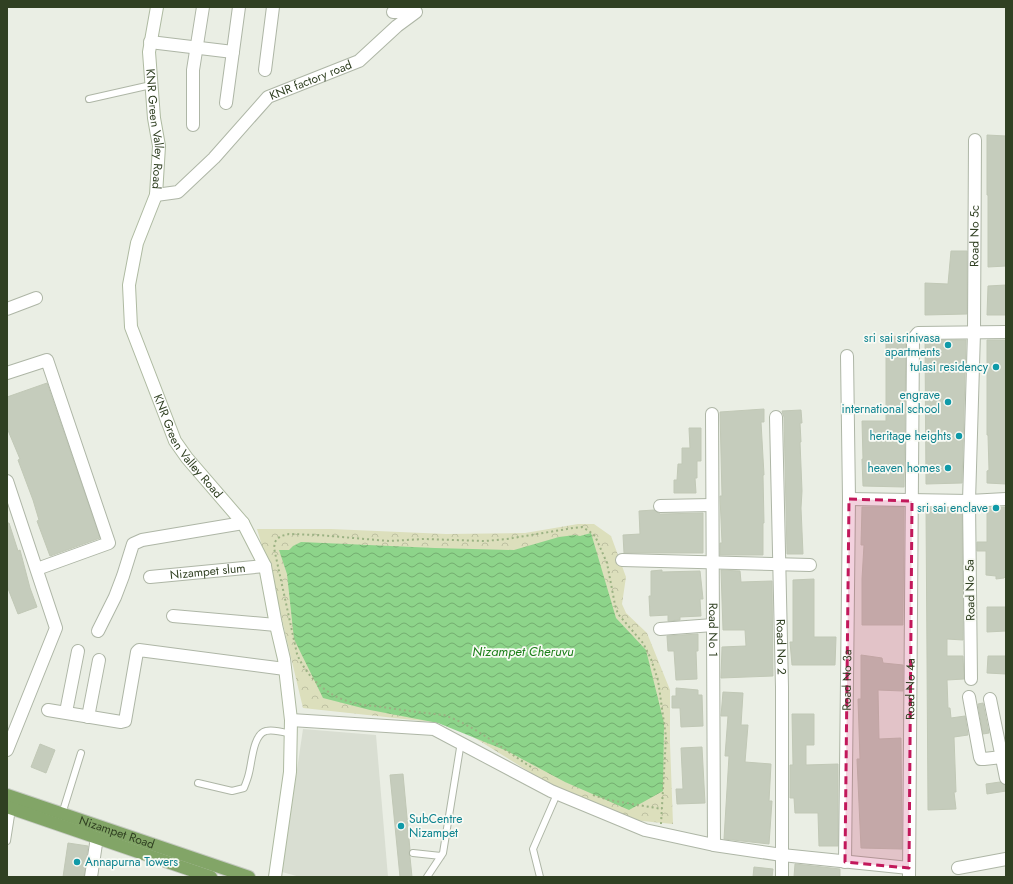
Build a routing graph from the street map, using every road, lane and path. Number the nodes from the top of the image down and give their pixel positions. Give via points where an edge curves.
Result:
1 (157, 7) edge
2 (203, 7) edge
3 (240, 7) edge
4 (273, 7) edge
5 (393, 12) dead end
6 (150, 42) junction
7 (196, 48) junction
8 (233, 52) junction
9 (265, 70) dead end
10 (151, 85) junction
11 (89, 99) dead end
12 (226, 103) dead end
13 (193, 125) dead end
14 (975, 140) dead end
15 (156, 195) junction
16 (36, 298) dead end
17 (7, 309) edge
18 (974, 332) junction
19 (1006, 332) edge
20 (847, 356) dead end
21 (7, 373) edge
22 (712, 414) dead end
23 (776, 417) dead end
24 (7, 481) edge
25 (849, 499) junction
26 (1006, 499) edge
27 (912, 501) junction
28 (969, 501) junction
29 (712, 505) junction
30 (660, 506) dead end
31 (243, 523) junction
32 (622, 560) dead end
33 (713, 562) junction
34 (779, 564) junction
35 (810, 565) dead end
36 (265, 566) junction
37 (36, 569) junction
38 (150, 577) dead end
39 (173, 616) dead end
40 (276, 625) junction
41 (713, 625) junction
42 (660, 629) dead end
43 (98, 632) dead end
44 (78, 651) dead end
45 (99, 660) dead end
46 (285, 669) junction
47 (970, 679) dead end
48 (969, 697) dead end
49 (990, 699) dead end
50 (48, 710) dead end
51 (66, 712) junction
52 (88, 717) junction
53 (291, 720) junction
54 (291, 734) junction
55 (460, 748) dead end
56 (7, 750) edge
57 (81, 752) dead end
58 (1003, 754) edge
59 (533, 768) dead end
60 (1006, 778) edge
61 (198, 783) dead end
62 (557, 794) junction
63 (589, 794) dead end
64 (7, 795) edge
65 (10, 808) edge
66 (662, 809) junction
67 (62, 814) junction
68 (660, 834) junction
69 (97, 837) junction
70 (7, 841) edge
71 (714, 845) junction
72 (413, 853) dead end
73 (782, 855) junction
74 (441, 856) junction
75 (1006, 859) edge
76 (846, 862) junction
77 (958, 868) dead end
78 (909, 872) edge
79 (208, 876) edge
80 (91, 877) edge
81 (249, 877) edge
82 (275, 877) edge
83 (427, 877) edge
84 (540, 877) edge
85 (782, 877) edge

1 - 6 street, KNR Green Valley Road
2 - 7 street
3 - 8 street
4 - 9 street
5 - 15 street, KNR factory road via 416,12 359,61 268,97 214,158 178,192
6 - 7 street
6 - 10 street, KNR Green Valley Road
7 - 8 street
7 - 13 street via 193,70
8 - 12 street
10 - 11 lane
10 - 15 street, KNR Green Valley Road via 159,146
14 - 18 street, Road No 5c
15 - 31 street, KNR Green Valley Road via 137,243 130,278 131,328 175,441
16 - 17 street
18 - 19 street
18 - 27 street, Road No 4a via 918,333 912,339
18 - 28 street, Road No 5c
20 - 25 street, Road No 3a
21 - 37 street via 47,360 109,543
22 - 29 street, Road No 1
23 - 34 street, Road No 2
24 - 37 street
25 - 27 street
25 - 76 street, Road No 3a
26 - 28 street
27 - 28 street
27 - 78 street, Road No 4a
28 - 47 street, Road No 5a
29 - 30 street
29 - 33 street, Road No 1
31 - 36 street, KNR Green Valley Road
31 - 43 street via 142,540 133,544 115,597
32 - 33 street
33 - 34 street
33 - 41 street, Road No 1
34 - 35 street
34 - 73 street, Road No 2
36 - 38 street, Nizampet slum
36 - 40 street, KNR Green Valley Road
37 - 56 street via 56,628
39 - 40 street
40 - 46 street, KNR Green Valley Road
41 - 42 street
41 - 71 street, Road No 1
44 - 51 street
45 - 52 street
46 - 52 street via 140,650 137,652 125,721
46 - 53 street, KNR Green Valley Road
48 - 58 street via 981,759
49 - 58 street
50 - 51 street
51 - 52 street
53 - 54 street, KNR Green Valley Road
53 - 62 street via 434,729
54 - 61 lane via 267,730 259,735 244,788 232,791
54 - 82 street, KNR Green Valley Road via 290,772
55 - 74 lane
57 - 67 lane
58 - 60 street
59 - 66 path via 452,718 355,703 340,698 317,683 304,668 297,654 274,548 275,542 288,534 389,541 485,541 533,536 573,528 588,530 595,536 607,563 618,614 643,643 658,680 666,737
62 - 68 street
62 - 84 lane via 533,849
63 - 66 path
64 - 67 main road, Nizampet Road
65 - 69 main road, Nizampet Road
65 - 70 lane
66 - 68 path
67 - 81 main road, Nizampet Road
68 - 71 street
69 - 79 main road, Nizampet Road
69 - 80 street
71 - 73 street
72 - 74 lane
73 - 76 street
73 - 85 street, Road No 2
74 - 83 lane
75 - 77 street
76 - 78 street

